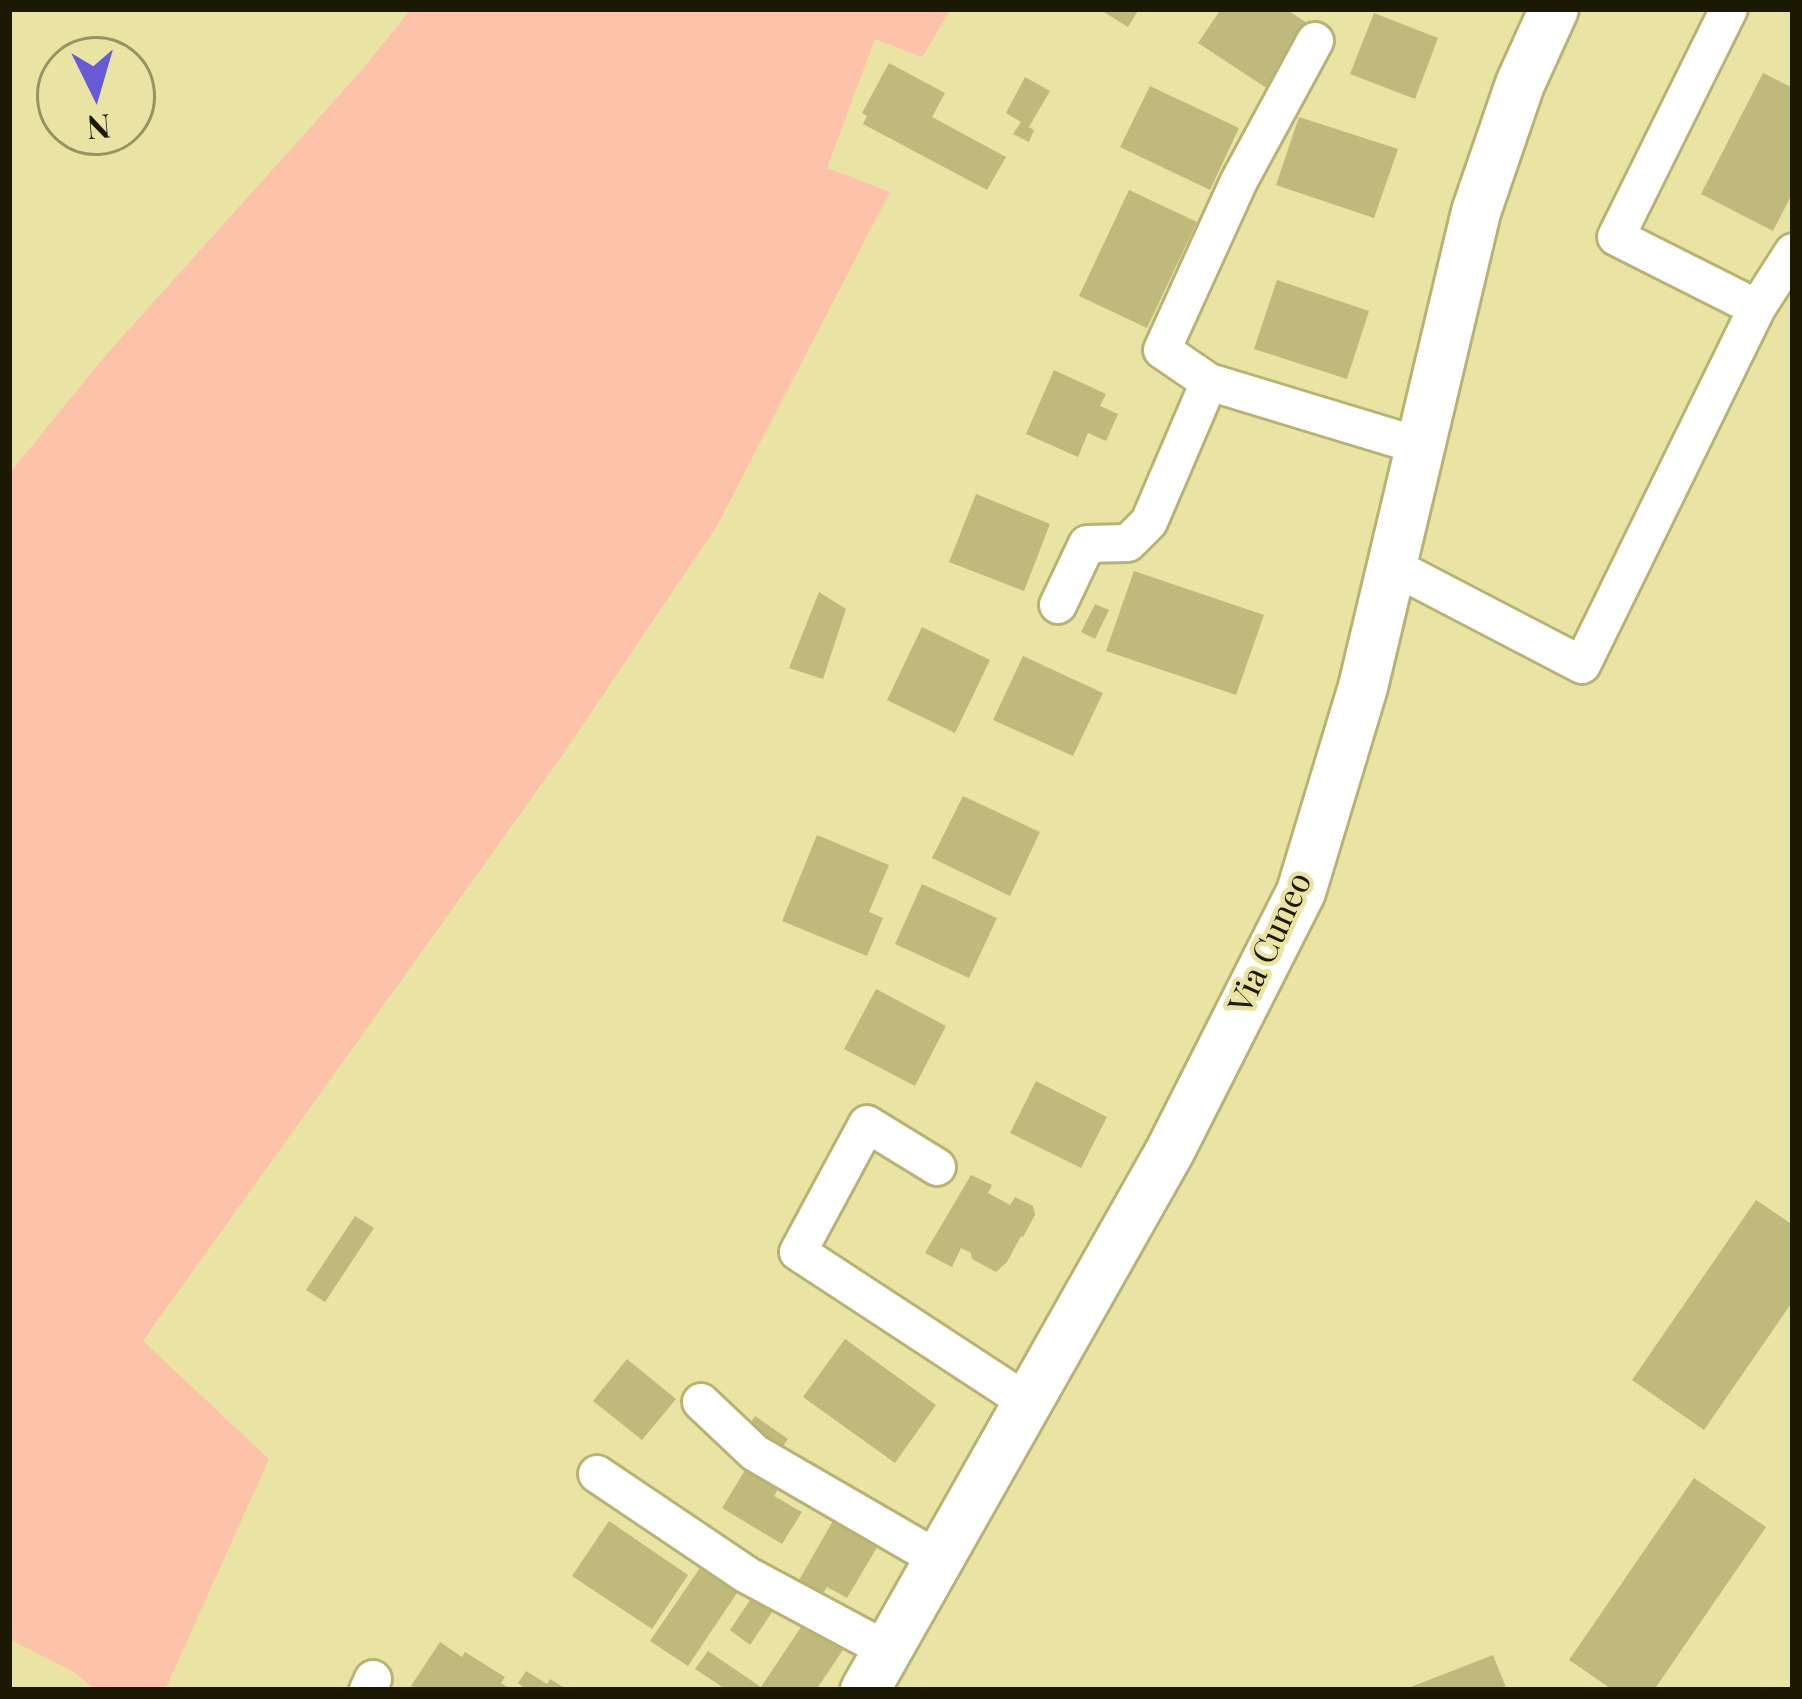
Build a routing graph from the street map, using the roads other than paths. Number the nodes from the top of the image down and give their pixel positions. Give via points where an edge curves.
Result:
1 (1554, 9) edge
2 (1729, 9) edge
3 (1315, 41) dead end
4 (1793, 252) edge
5 (1757, 308) junction
6 (1209, 382) junction
7 (1420, 446) junction
8 (1392, 566) junction
9 (1058, 605) dead end
10 (937, 1167) dead end
11 (701, 1402) dead end
12 (1027, 1402) junction
13 (597, 1474) dead end
14 (938, 1558) junction
15 (876, 1670) edge

1 - 7 main road, Via Cuneo via 1476,212
2 - 5 street via 1616,237
3 - 6 street via 1162,350
4 - 5 street
5 - 8 street via 1582,665
6 - 7 street
6 - 9 street via 1149,522 1128,543 1087,544
7 - 8 main road, Via Cuneo
8 - 12 main road, Via Cuneo via 1301,892 1170,1151
10 - 12 street via 867,1124 798,1252
11 - 14 street via 755,1453
12 - 14 main road, Via Cuneo
13 - 15 street, Via Cuneo
14 - 15 main road, Via Cuneo

